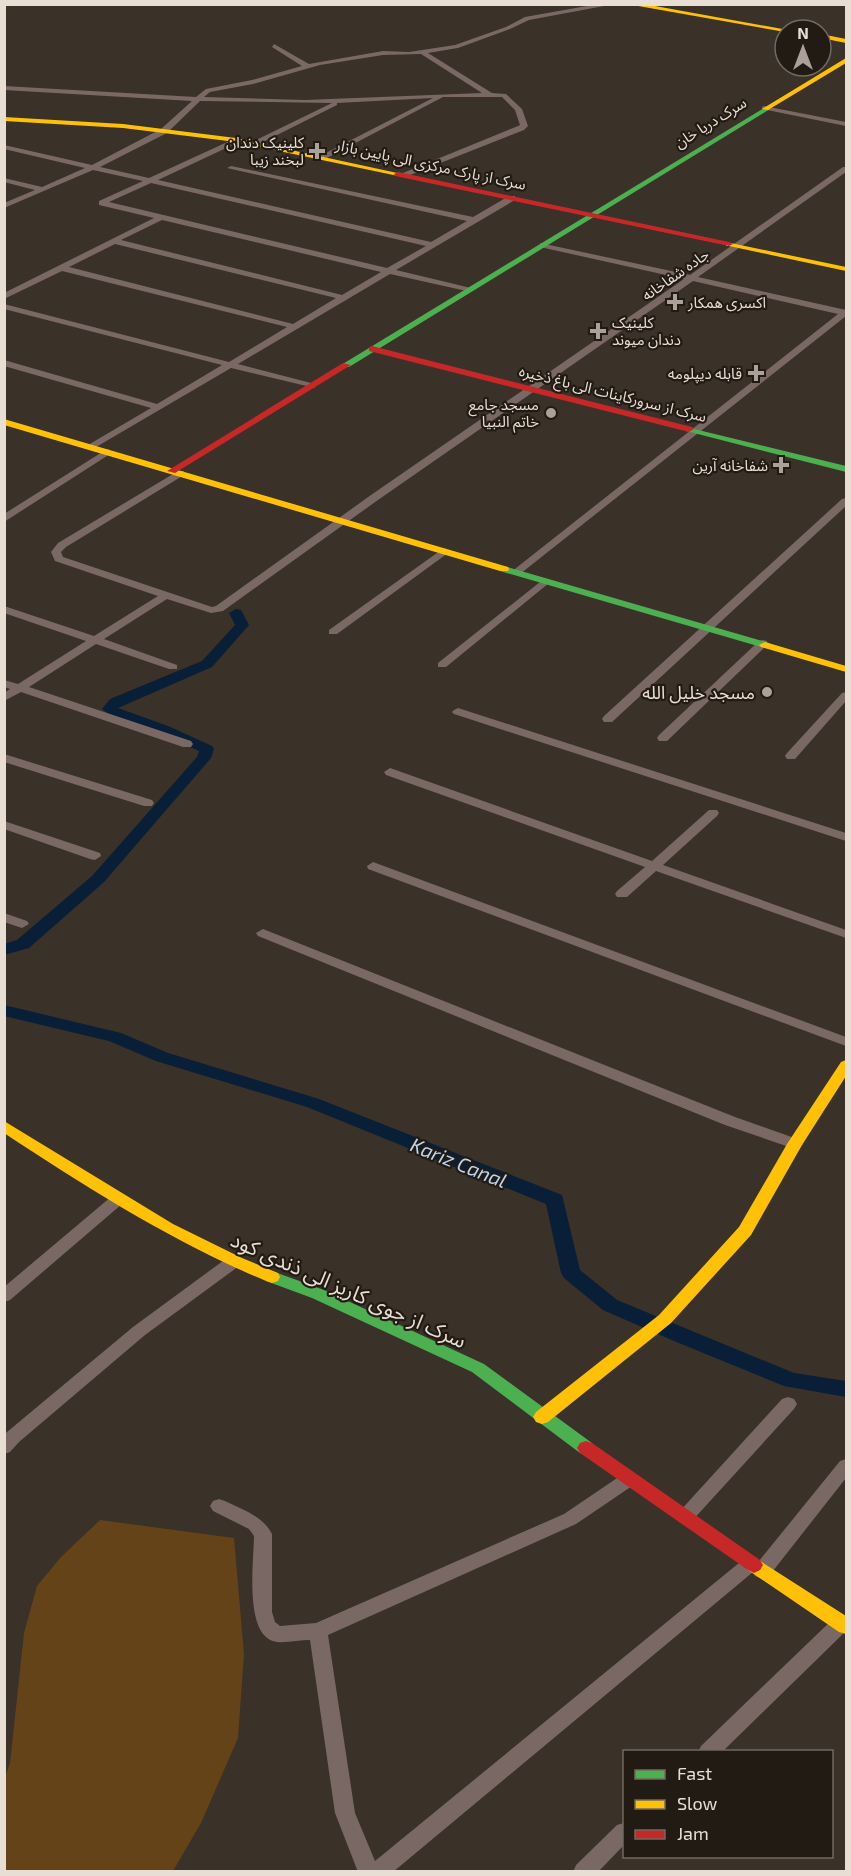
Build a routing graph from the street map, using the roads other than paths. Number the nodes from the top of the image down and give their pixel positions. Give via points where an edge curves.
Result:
1 (612, 4) edge
2 (630, 4) edge
3 (773, 28) edge
4 (274, 46) dead end
5 (423, 52) junction
6 (846, 60) edge
7 (309, 66) junction
8 (4, 88) edge
9 (442, 96) junction
10 (492, 96) junction
11 (197, 99) junction
12 (342, 100) junction
13 (764, 108) junction
14 (4, 119) edge
15 (846, 124) edge
16 (164, 131) junction
17 (236, 140) junction
18 (255, 144) junction
19 (4, 147) edge
20 (322, 158) junction
21 (93, 168) junction
22 (231, 168) dead end
23 (846, 169) edge
24 (402, 175) junction
25 (4, 180) edge
26 (149, 181) junction
27 (42, 189) junction
28 (512, 198) junction
29 (4, 206) edge
30 (591, 215) junction
31 (161, 217) junction
32 (474, 220) junction
33 (114, 241) junction
34 (433, 245) junction
35 (543, 245) junction
36 (739, 246) junction
37 (62, 268) junction
38 (846, 269) edge
39 (389, 271) junction
40 (693, 278) junction
41 (468, 290) junction
42 (4, 297) edge
43 (345, 298) junction
44 (4, 306) edge
45 (846, 313) edge
46 (296, 327) junction
47 (372, 349) junction
48 (4, 363) edge
49 (229, 365) junction
50 (312, 386) junction
51 (531, 389) junction
52 (158, 407) junction
53 (4, 422) edge
54 (694, 431) junction
55 (91, 447) junction
56 (107, 452) junction
57 (846, 469) edge
58 (176, 472) junction
59 (846, 501) edge
60 (4, 519) edge
61 (340, 520) junction
62 (444, 551) junction
63 (516, 572) junction
64 (545, 581) junction
65 (166, 595) junction
66 (4, 609) edge
67 (709, 627) junction
68 (333, 632) dead end
69 (95, 640) junction
70 (763, 644) junction
71 (442, 665) dead end
72 (173, 667) dead end
73 (846, 669) edge
74 (4, 683) edge
75 (19, 688) junction
76 (846, 695) edge
77 (4, 698) edge
78 (458, 712) dead end
79 (608, 719) dead end
80 (663, 738) dead end
81 (187, 744) dead end
82 (791, 756) dead end
83 (4, 758) edge
84 (390, 772) dead end
85 (148, 802) dead end
86 (714, 813) dead end
87 (4, 825) edge
88 (846, 837) edge
89 (95, 856) dead end
90 (653, 864) junction
91 (373, 866) dead end
92 (622, 894) dead end
93 (4, 917) edge
94 (22, 924) dead end
95 (263, 933) dead end
96 (846, 934) edge
97 (846, 1042) edge
98 (846, 1065) edge
99 (7, 1131) edge
100 (795, 1144) junction
101 (117, 1200) junction
102 (232, 1262) junction
103 (4, 1296) edge
104 (788, 1404) dead end
105 (542, 1417) junction
106 (4, 1447) edge
107 (846, 1466) edge
108 (629, 1479) junction
109 (219, 1506) dead end
110 (685, 1517) junction
111 (757, 1567) junction
112 (844, 1625) edge
113 (318, 1631) junction
114 (710, 1750) edge
115 (623, 1833) edge
116 (369, 1872) edge
117 (377, 1872) edge
118 (583, 1872) edge

1 - 5 street via 527,18 470,43
2 - 3 street
4 - 7 street
5 - 7 street via 383,53
5 - 10 street
6 - 13 street, سرک دریا خان
7 - 11 street via 208,90
8 - 11 street
9 - 10 street
9 - 12 street
9 - 20 street
10 - 24 street via 504,95 519,109 524,126
11 - 12 street
11 - 16 street
12 - 18 street
13 - 15 street
13 - 30 street, سرک دریا خان
14 - 16 street, سرک از پارک مرکزی الی پایین بازار
16 - 17 street, سرک از پارک مرکزی الی پایین بازار
16 - 21 street
17 - 18 street, سرک از پارک مرکزی الی پایین بازار
17 - 26 street
18 - 20 street, سرک از پارک مرکزی الی پایین بازار
19 - 21 street
20 - 24 street, سرک از پارک مرکزی الی پایین بازار
21 - 26 street
21 - 27 street
22 - 32 street
23 - 36 street, جاده شفاخانه
24 - 28 street, سرک از پارک مرکزی الی پایین بازار
25 - 27 street
26 - 31 street via 102,203
26 - 34 street
27 - 29 street
28 - 30 street, سرک از پارک مرکزی الی پایین بازار
28 - 32 street
30 - 35 street, سرک دریا خان
30 - 36 street, سرک از پارک مرکزی الی پایین بازار
31 - 33 street
31 - 39 street
32 - 34 street
33 - 37 street
33 - 43 street
34 - 39 street
35 - 40 street
35 - 41 street, سرک دریا خان
36 - 38 street, سرک از پارک مرکزی الی پایین بازار
36 - 40 street, جاده شفاخانه
37 - 42 street
37 - 46 street
39 - 41 street
39 - 43 street
40 - 45 street
40 - 51 street, جاده شفاخانه
41 - 47 street, سرک دریا خان
43 - 46 street
44 - 49 street
45 - 54 street
46 - 49 street
47 - 50 street, سرک دریا خان
47 - 51 street, سرک از سرورکاینات الی باغ ذخیره
48 - 52 street
49 - 50 street
49 - 52 street
50 - 58 street, سرک دریا خان
51 - 54 street, سرک از سرورکاینات الی باغ ذخیره
51 - 61 street, جاده شفاخانه
52 - 55 street
53 - 55 street
54 - 57 street, سرک از سرورکاینات الی باغ ذخیره
54 - 63 street
55 - 56 street
56 - 58 street
56 - 60 street
58 - 61 street
58 - 65 street via 56,552 59,559
59 - 67 street
61 - 62 street
61 - 65 street, جاده شفاخانه via 219,609 211,610
62 - 63 street
62 - 68 street
63 - 64 street
64 - 67 street
64 - 71 street
65 - 69 street
66 - 69 street
67 - 70 street
67 - 79 street
69 - 72 street
69 - 75 street
70 - 73 street
70 - 80 street
74 - 75 street
75 - 77 street
75 - 81 street
76 - 82 street
78 - 88 street
83 - 85 street
84 - 90 street
86 - 90 street
87 - 89 street
90 - 92 street
90 - 96 street
91 - 97 street
93 - 94 street
95 - 100 street
98 - 100 street
99 - 101 street, سرک از جوی کاریز الی ذندی کود
100 - 105 street via 745,1232 665,1319
101 - 102 street, سرک از جوی کاریز الی ذندی کود
101 - 103 street
102 - 105 street, سرک از جوی کاریز الی ذندی کود via 318,1294 478,1368
102 - 106 street via 139,1331
104 - 110 street
105 - 108 street, سرک از جوی کاریز الی ذندی کود
107 - 111 street
108 - 110 street, سرک از جوی کاریز الی ذندی کود
108 - 113 street via 570,1519
109 - 113 street via 255,1524 263,1534 263,1612 267,1626 277,1634
110 - 111 street, سرک از جوی کاریز الی ذندی کود
111 - 112 street, سرک از جوی کاریز الی ذندی کود
111 - 117 street
112 - 114 street
113 - 116 street via 345,1813
115 - 118 street

